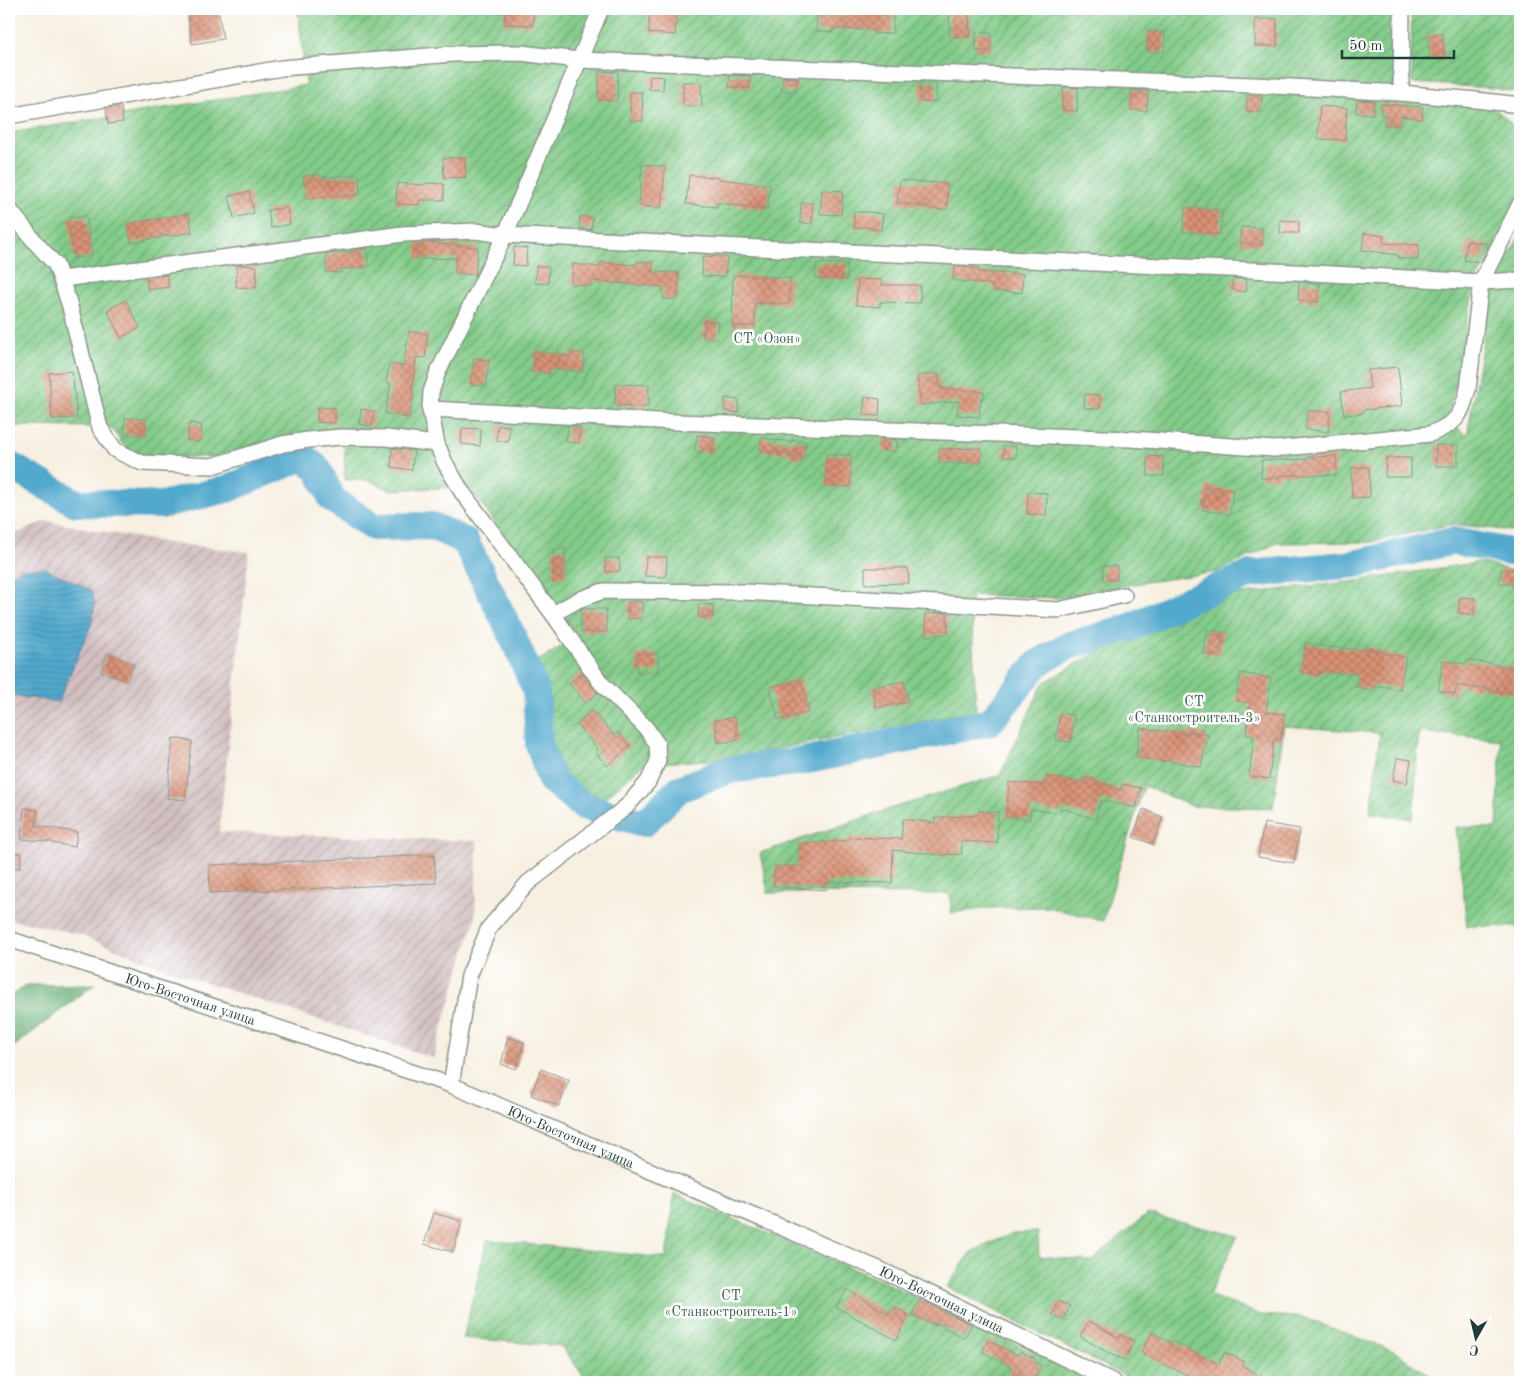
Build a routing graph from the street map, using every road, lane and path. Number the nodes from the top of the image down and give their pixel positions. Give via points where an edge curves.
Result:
1 (601, 9) edge
2 (1402, 9) edge
3 (578, 60) junction
4 (1401, 94) junction
5 (1519, 107) edge
6 (9, 116) edge
7 (1520, 204) edge
8 (9, 209) edge
9 (505, 235) junction
10 (62, 279) junction
11 (1520, 280) edge
12 (1481, 282) junction
13 (430, 409) junction
14 (437, 444) junction
15 (1124, 595) dead end
16 (554, 614) junction
17 (9, 939) edge
18 (451, 1085) junction
19 (1114, 1382) edge

1 - 3 street
2 - 4 street
3 - 4 street via 1253,85
3 - 6 street via 522,53 453,54 282,68
3 - 9 street
4 - 5 street
7 - 12 street
8 - 10 street via 56,265
9 - 10 street via 475,232 404,234
9 - 12 street
9 - 13 street via 438,372 431,392
10 - 14 street via 100,428 116,450 142,463 212,466 283,444 341,438 386,438
11 - 12 street
12 - 13 street via 1464,406 1448,426 1430,434 1274,449 1131,439
13 - 14 street
14 - 16 street via 462,492
15 - 16 street via 1058,610 744,592 603,591
16 - 18 street via 601,683 646,728 657,744 658,761 648,782 626,807 528,882 490,928 469,976
17 - 18 street, Юго-Восточная улица
18 - 19 street, Юго-Восточная улица via 883,1272

